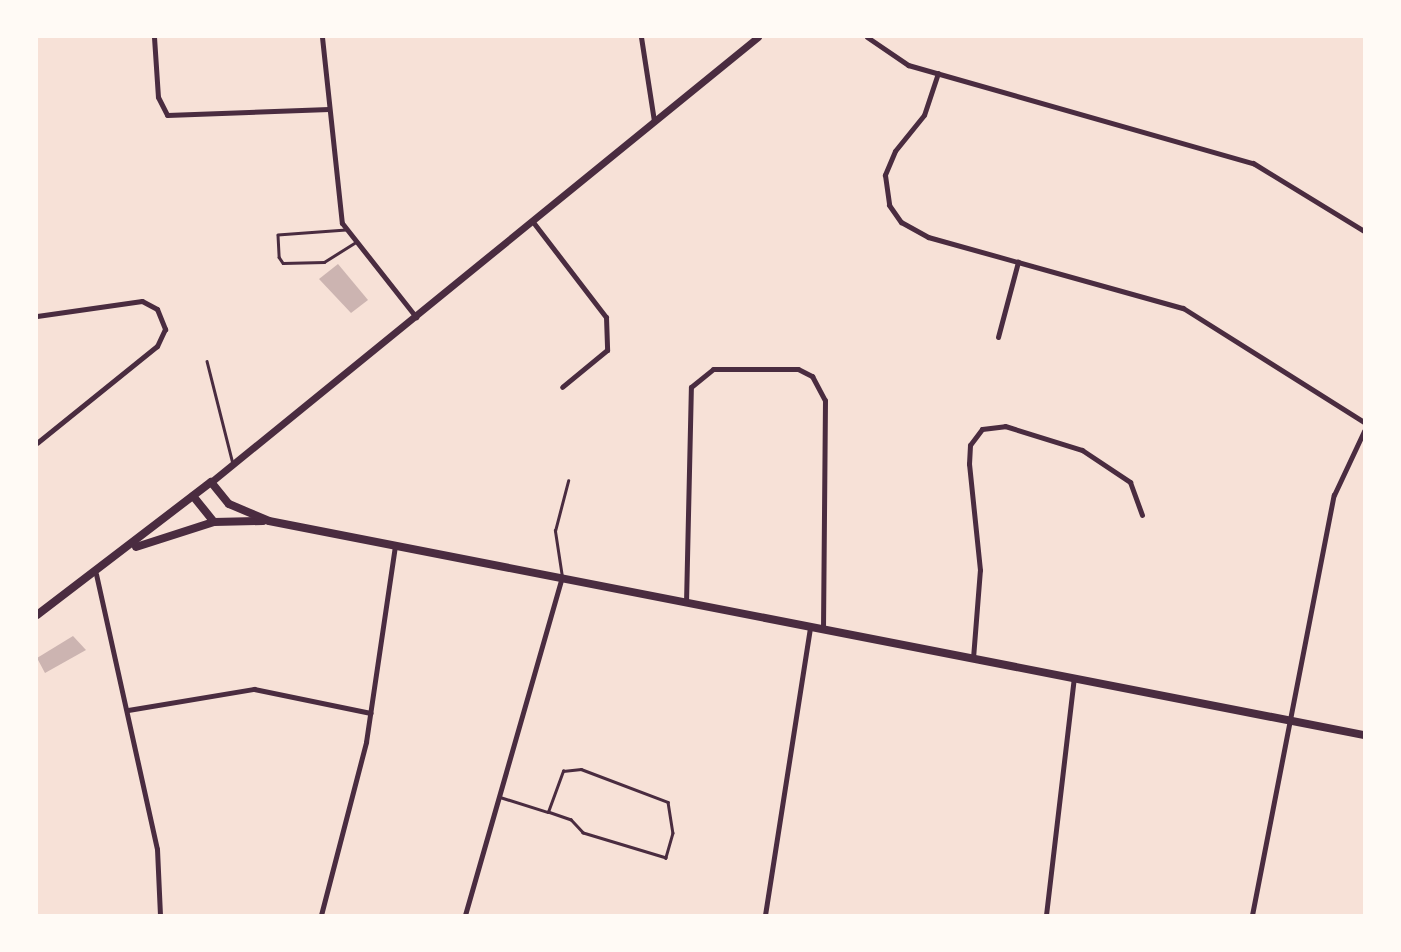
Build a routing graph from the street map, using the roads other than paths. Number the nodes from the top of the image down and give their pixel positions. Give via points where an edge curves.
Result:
1 (154, 37) edge
2 (322, 37) edge
3 (641, 37) edge
4 (758, 37) edge
5 (867, 37) edge
6 (938, 73) junction
7 (329, 109) junction
8 (654, 121) junction
9 (533, 222) junction
10 (346, 230) junction
11 (1364, 231) edge
12 (356, 242) junction
13 (1018, 262) junction
14 (37, 316) edge
15 (416, 317) junction
16 (998, 337) dead end
17 (207, 361) dead end
18 (562, 387) dead end
19 (1364, 422) edge
20 (1364, 431) edge
21 (37, 443) edge
22 (233, 464) junction
23 (568, 481) dead end
24 (211, 482) junction
25 (193, 496) junction
26 (1142, 514) dead end
27 (269, 521) junction
28 (214, 522) junction
29 (395, 546) junction
30 (130, 549) junction
31 (96, 574) junction
32 (562, 578) junction
33 (686, 603) junction
34 (37, 615) edge
35 (810, 627) junction
36 (823, 630) junction
37 (973, 658) junction
38 (1074, 678) junction
39 (128, 710) junction
40 (371, 713) junction
41 (1290, 721) junction
42 (1364, 736) edge
43 (500, 797) junction
44 (548, 812) junction
45 (160, 915) edge
46 (321, 915) edge
47 (465, 915) edge
48 (765, 915) edge
49 (1046, 915) edge
50 (1252, 915) edge

1 - 7 street via 158,97 167,115
2 - 7 street
3 - 8 street
4 - 8 street
5 - 6 street via 890,56
6 - 11 street via 1253,163
6 - 13 street via 924,116 888,163 889,205 920,234
7 - 10 street
8 - 9 street
9 - 15 street
9 - 18 street via 606,317 607,350
10 - 12 street
10 - 12 lane via 278,235 279,257 283,263 324,262
12 - 15 street
13 - 16 street
13 - 19 street via 1183,308
14 - 21 street via 142,301 157,309 165,329 157,345
15 - 22 street
17 - 22 lane
20 - 41 street via 1335,495
22 - 24 street
23 - 32 lane via 555,531
24 - 25 main road
24 - 27 main road via 229,504
25 - 28 main road
25 - 30 main road
26 - 37 street via 1129,482 1082,450 1005,426 982,429 970,445 969,464 981,570
27 - 28 main road
27 - 29 main road
28 - 30 main road
29 - 32 main road
29 - 40 street
30 - 31 main road
31 - 34 main road
31 - 39 street
32 - 33 main road
32 - 43 street
33 - 35 main road
33 - 36 street via 691,387 713,369 798,369 813,376 825,400
35 - 36 main road
35 - 48 street
36 - 37 main road
37 - 38 main road
38 - 41 main road
38 - 49 street
39 - 40 street via 254,689
39 - 45 street via 157,849
40 - 46 street
41 - 42 main road
41 - 50 street
43 - 44 lane
43 - 47 street
44 - 44 lane via 564,771 581,769 668,802 673,833 666,858 583,833 571,820

